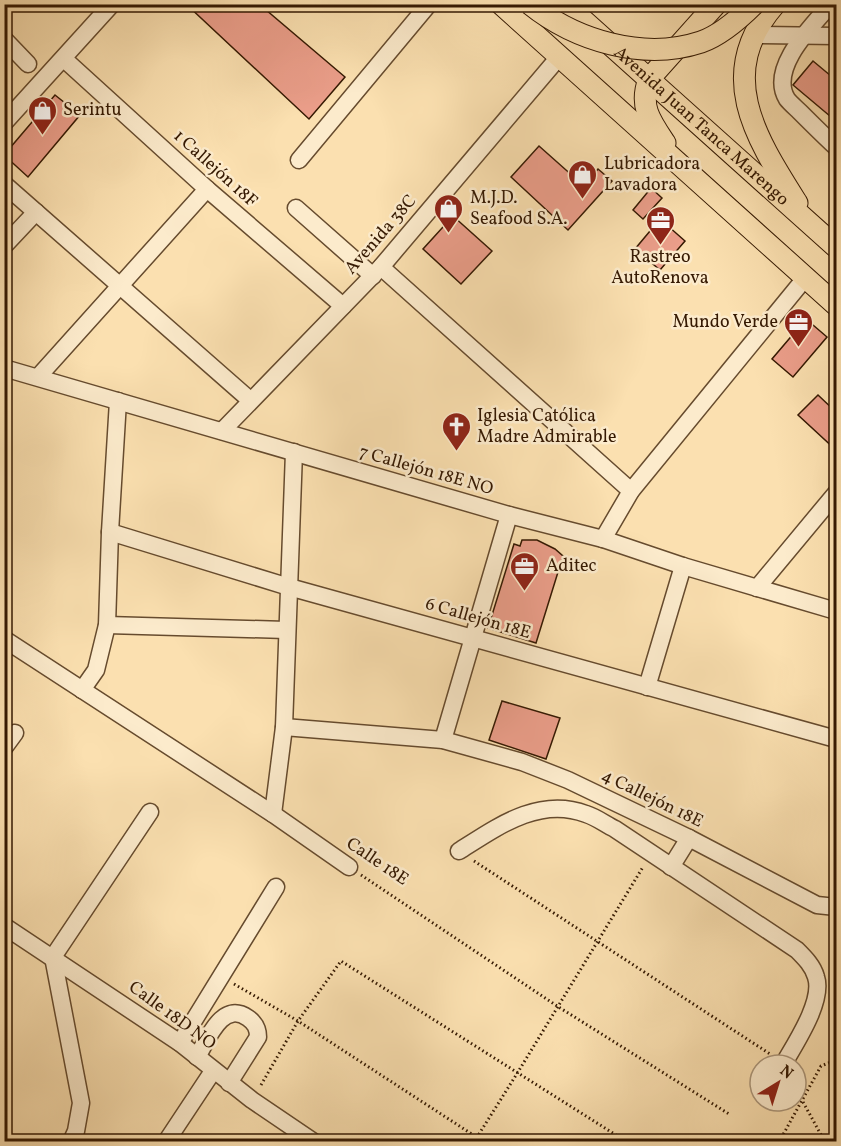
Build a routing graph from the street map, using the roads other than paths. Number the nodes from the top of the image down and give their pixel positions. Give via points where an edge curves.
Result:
1 (112, 4) edge
2 (429, 4) edge
3 (501, 4) edge
4 (530, 4) edge
5 (565, 4) edge
6 (716, 4) edge
7 (754, 4) edge
8 (775, 4) edge
9 (831, 4) edge
10 (804, 34) junction
11 (754, 35) junction
12 (837, 36) edge
13 (4, 39) edge
14 (559, 57) junction
15 (64, 59) junction
16 (28, 64) dead end
17 (649, 79) junction
18 (4, 123) edge
19 (837, 147) edge
20 (299, 160) dead end
21 (691, 177) junction
22 (4, 184) edge
23 (207, 189) junction
24 (296, 208) dead end
25 (36, 212) junction
26 (812, 226) junction
27 (4, 246) edge
28 (837, 248) edge
29 (377, 271) junction
30 (806, 277) junction
31 (120, 284) junction
32 (837, 305) edge
33 (343, 306) junction
34 (4, 368) edge
35 (38, 377) junction
36 (250, 400) junction
37 (118, 401) junction
38 (222, 431) junction
39 (294, 452) junction
40 (631, 491) junction
41 (837, 493) edge
42 (509, 515) junction
43 (110, 532) junction
44 (603, 539) junction
45 (683, 566) junction
46 (289, 588) junction
47 (757, 588) junction
48 (837, 611) edge
49 (107, 625) junction
50 (286, 630) junction
51 (474, 638) junction
52 (4, 639) edge
53 (647, 687) junction
54 (82, 690) junction
55 (284, 727) junction
56 (15, 733) dead end
57 (837, 739) edge
58 (443, 740) junction
59 (4, 748) edge
60 (568, 780) junction
61 (560, 808) junction
62 (150, 812) dead end
63 (273, 814) junction
64 (689, 838) junction
65 (459, 851) road end
66 (349, 867) road end
67 (671, 867) junction
68 (276, 887) dead end
69 (837, 907) edge
70 (4, 926) edge
71 (53, 957) junction
72 (180, 1042) junction
73 (789, 1053) edge
74 (197, 1058) junction
75 (213, 1071) junction
76 (229, 1083) junction
77 (71, 1142) edge
78 (166, 1142) edge
79 (314, 1142) edge

1 - 15 street
2 - 20 street
3 - 14 main road
4 - 7 main road, bridge via 584,37 636,49 702,42 727,28
5 - 17 main road, Avenida Juan Tanca Marengo
6 - 17 main road
8 - 11 main road
9 - 10 street
10 - 11 street
10 - 12 street
10 - 19 street via 784,67 783,87 787,99
11 - 26 main road via 743,80 753,126 770,161
13 - 16 street
14 - 21 main road
14 - 29 street, Avenida 38C
15 - 18 street
15 - 23 street, 1 Callejón 18F
17 - 21 main road via 644,104 652,124
17 - 26 main road, Avenida Juan Tanca Marengo
21 - 30 main road
22 - 25 street
23 - 31 street
23 - 33 street, 1 Callejón 18F
24 - 29 street
25 - 27 street
25 - 31 street
26 - 28 main road, Avenida Juan Tanca Marengo
29 - 33 street, Avenida 38C
29 - 40 street
30 - 32 main road
30 - 40 street
31 - 35 street
31 - 36 street
33 - 36 street, Avenida 38C
34 - 35 street, 7 Callejón 18E NO
35 - 37 street, 7 Callejón 18E NO
36 - 38 street, Avenida 38C
37 - 38 street, 7 Callejón 18E NO
37 - 43 street
38 - 39 street, 7 Callejón 18E NO
39 - 42 street, 7 Callejón 18E NO
39 - 46 street
40 - 44 street
41 - 47 street
42 - 44 street, 7 Callejón 18E NO
42 - 51 street
43 - 46 street, 6 Callejón 18E
43 - 49 street
44 - 45 street, 7 Callejón 18E NO
45 - 47 street, 7 Callejón 18E NO
45 - 53 street
46 - 50 street
46 - 51 street, 6 Callejón 18E
47 - 48 street, 7 Callejón 18E NO
49 - 50 street
49 - 54 street via 96,670
50 - 55 street
51 - 53 street, 6 Callejón 18E
51 - 58 street
52 - 54 street, Calle 18E
53 - 57 street, 6 Callejón 18E
54 - 63 street, Calle 18E
55 - 58 street, 4 Callejón 18E
55 - 63 street
56 - 59 street
58 - 60 street, 4 Callejón 18E via 522,762
60 - 61 street
60 - 64 street, 4 Callejón 18E
61 - 65 street via 531,811
61 - 67 street via 587,814
62 - 71 street
63 - 66 street, Calle 18E
64 - 67 street
64 - 69 street, 4 Callejón 18E via 817,905
67 - 73 street via 797,950 809,963 818,992
68 - 72 street
70 - 71 street, Calle 18D NO
71 - 72 street, Calle 18D NO
71 - 77 street via 81,1103
72 - 74 street, Calle 18D NO
74 - 75 street, Calle 18D NO
74 - 76 street via 227,1014 242,1014 253,1022 258,1037
75 - 76 street, Calle 18D NO
75 - 78 street
76 - 79 street, Calle 18D NO

